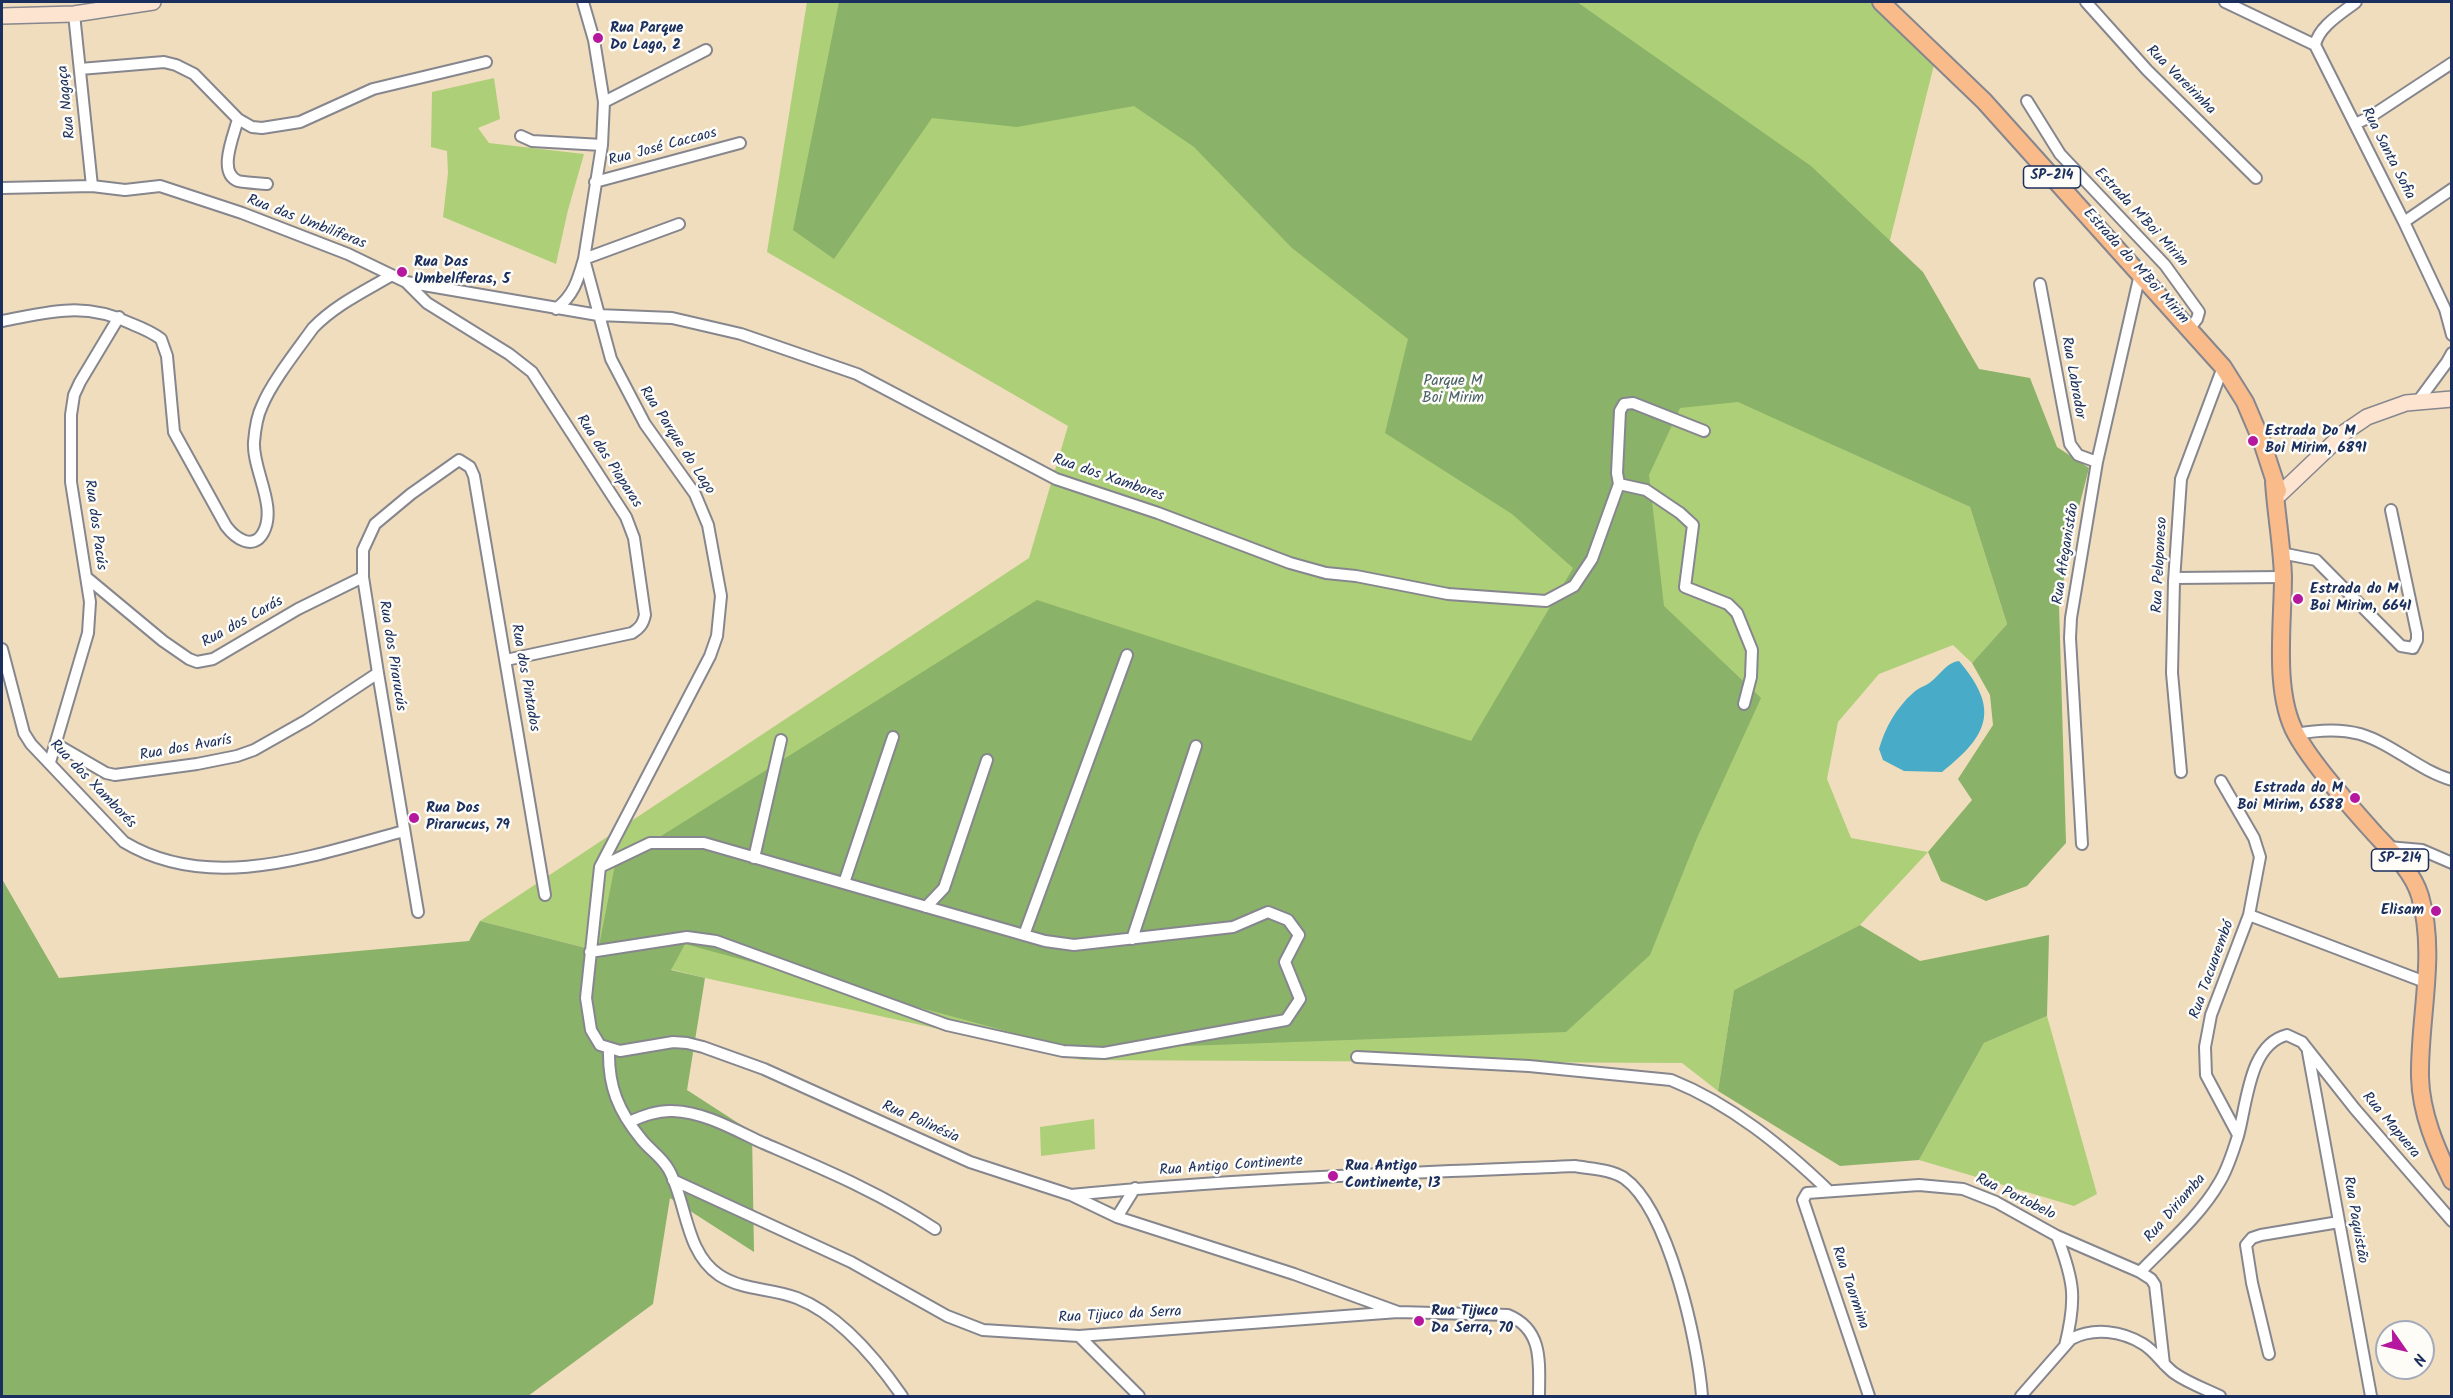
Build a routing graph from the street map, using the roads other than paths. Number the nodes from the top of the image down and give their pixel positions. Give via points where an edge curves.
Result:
1 (153, 2) edge
2 (583, 2) edge
3 (1881, 2) edge
4 (2086, 2) edge
5 (2225, 2) edge
6 (2356, 2) edge
7 (74, 14) junction
8 (2, 16) edge
9 (2315, 45) junction
10 (706, 50) dead end
11 (486, 62) dead end
12 (2451, 63) edge
13 (80, 69) junction
14 (2027, 101) dead end
15 (604, 102) junction
16 (238, 119) junction
17 (2355, 124) junction
18 (521, 136) dead end
19 (740, 143) dead end
20 (602, 146) junction
21 (2256, 178) dead end
22 (595, 182) junction
23 (267, 184) dead end
24 (92, 186) junction
25 (2, 188) edge
26 (2451, 189) edge
27 (2404, 222) junction
28 (680, 224) dead end
29 (584, 259) junction
30 (2140, 274) junction
31 (392, 275) junction
32 (406, 282) junction
33 (2040, 284) dead end
34 (2448, 308) edge
35 (556, 309) junction
36 (598, 315) junction
37 (119, 317) junction
38 (2, 321) edge
39 (2190, 328) junction
40 (2451, 335) edge
41 (2451, 352) edge
42 (2223, 367) junction
43 (2451, 399) edge
44 (2419, 400) junction
45 (1704, 431) dead end
46 (2097, 462) junction
47 (470, 467) joint
48 (1619, 484) junction
49 (2277, 488) junction
50 (2391, 510) dead end
51 (2283, 566) junction
52 (363, 577) junction
53 (86, 578) junction
54 (2175, 578) junction
55 (2, 649) edge
56 (1127, 655) dead end
57 (506, 660) junction
58 (378, 673) junction
59 (1744, 704) dead end
60 (2296, 734) junction
61 (893, 737) dead end
62 (781, 740) dead end
63 (56, 744) junction
64 (1196, 746) dead end
65 (987, 760) dead end
66 (50, 762) junction
67 (2181, 772) dead end
68 (2451, 780) edge
69 (2221, 781) dead end
70 (404, 831) junction
71 (2082, 844) dead end
72 (2388, 847) junction
73 (754, 858) junction
74 (2451, 863) edge
75 (600, 867) junction
76 (844, 884) junction
77 (545, 895) dead end
78 (926, 907) junction
79 (418, 912) dead end
80 (2249, 915) junction
81 (1024, 935) junction
82 (1132, 939) junction
83 (590, 952) junction
84 (2425, 982) junction
85 (609, 1049) junction
86 (2307, 1049) junction
87 (1357, 1057) dead end
88 (629, 1122) junction
89 (2238, 1135) junction
90 (673, 1180) junction
91 (2451, 1181) edge
92 (1135, 1188) junction
93 (1829, 1191) junction
94 (1811, 1193) joint
95 (1071, 1195) junction
96 (1118, 1217) junction
97 (2451, 1221) edge
98 (2339, 1222) junction
99 (935, 1229) dead end
100 (2057, 1236) junction
101 (2140, 1272) junction
102 (1398, 1312) junction
103 (1079, 1336) junction
104 (2065, 1346) junction
105 (2269, 1354) dead end
106 (2164, 1364) junction
107 (902, 1396) edge
108 (1139, 1396) edge
109 (1539, 1396) edge
110 (1702, 1396) edge
111 (1869, 1396) edge
112 (2021, 1396) edge
113 (2220, 1396) edge
114 (2371, 1396) edge

1 - 7 street
2 - 15 street, Rua Parque do Lago
3 - 30 main road, Estrada do M'Boi Mirim / SP-214 via 1984,101
4 - 21 street, Rua Vareirinha
5 - 9 street
6 - 9 street via 2330,23
7 - 8 street
7 - 13 street, Rua Nagaça
9 - 17 street, Rua Santa Sofia
10 - 15 street
11 - 16 street via 373,89 300,122 262,128
12 - 17 street
13 - 16 street via 164,62 176,65 194,74
13 - 24 street, Rua Nagaça
14 - 39 street, Estrada M'Boi Mirim via 2060,154 2186,290 2199,312
15 - 20 street, Rua Parque do Lago
16 - 23 street via 226,166 236,180
17 - 27 street, Rua Santa Sofia
18 - 20 street via 532,141
19 - 22 street, Rua José Caccaos
20 - 22 street, Rua Parque do Lago
22 - 29 street, Rua Parque do Lago
24 - 25 street, Rua das Umbilíferas
24 - 31 street, Rua das Umbilíferas via 125,190 160,186 242,213
26 - 27 street
27 - 34 street, Rua Santa Sofia
28 - 29 street
29 - 35 street, Rua Parque do Lago via 573,293
29 - 36 street, Rua Parque do Lago
30 - 39 main road, Estrada do M'Boi Mirim / SP-214
30 - 46 street, Rua Afeganistão
31 - 32 street, Rua das Umbilíferas
31 - 37 street via 322,318 262,405 254,458 263,485 267,518 264,531 252,542 242,541 226,526 174,432 167,356 161,339
32 - 35 street, Rua das Umbilíferas
32 - 57 street, Rua das Piaparas via 427,303 532,372 626,517 634,538 645,615 639,628 632,633
33 - 46 street, Rua Labrador via 2070,444 2078,455
34 - 40 street, Rua Santa Sofia
35 - 36 street, Rua das Umbilíferas
36 - 48 street, Rua dos Xambores via 672,318 741,334 857,374 1056,479 1290,564 1448,594 1546,601 1574,586 1592,559
36 - 75 street, Rua Parque do Lago via 611,359 633,404 701,506 720,596 717,636 710,656
37 - 38 street via 68,309
37 - 53 street, Rua dos Pacús via 80,382 71,415 71,482
39 - 42 main road, Estrada do M'Boi Mirim / SP-214
41 - 44 street
42 - 49 main road, Estrada do M'Boi Mirim / SP-214 via 2246,402
42 - 54 street, Rua Peloponeso via 2181,479
43 - 44 street
44 - 49 street via 2386,409 2352,426
45 - 48 street, Rua dos Xambores via 1633,403 1624,404 1620,411
46 - 71 street, Rua Afeganistão via 2070,638
47 - 52 street, Rua dos Pirarucús via 459,460 375,524 363,550
47 - 57 street, Rua dos Pintados
48 - 59 street via 1646,490 1693,525 1685,587 1728,604 1737,613 1752,650
49 - 51 main road, Estrada do M'Boi Mirim / SP-214
50 - 51 street via 2417,633 2413,648 2401,645 2316,560
51 - 54 street
51 - 60 main road, Estrada do M'Boi Mirim / SP-214 via 2281,655 2286,707
52 - 53 street, Rua dos Carás via 298,609 213,659 197,662 164,641
52 - 58 street, Rua dos Pirarucús
53 - 63 street, Rua dos Pacús via 88,633
54 - 67 street, Rua Peloponeso via 2172,673
55 - 66 street, Rua dos Xamborés via 24,733
56 - 81 street
57 - 77 street, Rua dos Pintados
58 - 63 street, Rua dos Avarís via 274,740 237,756 115,775
58 - 70 street, Rua dos Pirarucús
60 - 68 street via 2338,730 2361,734
60 - 72 main road, Estrada do M'Boi Mirim / SP-214
61 - 76 street
62 - 73 street
63 - 66 street, Rua dos Pacús
64 - 82 street
65 - 78 street via 944,888
66 - 70 street, Rua dos Xamborés via 124,842 143,854 190,866 254,866 303,858
69 - 80 street, Rua Tacuarembó via 2254,838 2260,857
70 - 79 street, Rua dos Pirarucús
72 - 74 street via 2422,850
72 - 84 main road, Estrada do M'Boi Mirim / SP-214 via 2420,894 2427,940
73 - 75 street via 704,843 650,843
73 - 76 street
75 - 83 street
76 - 78 street
78 - 81 street
80 - 84 street, Rua Tacuarembó
80 - 89 street, Rua Tacuarembó via 2211,1015 2205,1047 2206,1076
81 - 82 street via 1074,945
82 - 83 street via 1233,927 1268,912 1287,920 1299,935 1286,962 1300,999 1286,1020 1104,1053 1063,1051 947,1025 716,941 687,938
83 - 85 street via 586,998 591,1030 600,1045
84 - 91 main road, Estrada do M'Boi Mirim / SP-214 via 2420,1080 2426,1117
85 - 88 street via 608,1071
85 - 95 street, Rua Polinésia via 620,1051 674,1042 703,1047 764,1069 970,1162
86 - 89 street, Rua Diriamba via 2287,1035 2272,1040 2266,1047 2250,1082
86 - 97 street, Rua Mapuera
86 - 98 street, Rua Paquistão
87 - 93 street via 1529,1066 1671,1080 1762,1132
88 - 90 street via 643,1142 658,1154
88 - 99 street via 670,1110 713,1121 853,1182 901,1206
89 - 101 street, Rua Diriamba via 2219,1184
90 - 103 street, Rua Tijuco da Serra via 851,1262 964,1325 1003,1332
90 - 107 street via 704,1262 739,1285 796,1298 818,1308 880,1365
92 - 95 street, Rua Antigo Continente
92 - 96 street
92 - 110 street, Rua Antigo Continente via 1575,1166 1606,1171 1622,1177 1646,1203 1676,1268 1699,1365
93 - 94 street, Rua Portobelo
93 - 100 street, Rua Portobelo via 1919,1185 1963,1189 1996,1202
94 - 111 street, Rua Taormina via 1803,1200
95 - 96 street, Rua Polinésia
96 - 102 street, Rua Polinésia
98 - 105 street via 2261,1234 2246,1245
98 - 114 street, Rua Paquistão
100 - 101 street
100 - 104 street, Rua Portobelo via 2073,1285 2074,1302
101 - 106 street via 2155,1285
102 - 103 street, Rua Tijuco da Serra
102 - 109 street, Rua Tijuco da Serra via 1508,1315 1519,1319 1536,1341
103 - 108 street
104 - 106 street via 2078,1335 2119,1333 2144,1344
104 - 112 street
106 - 113 street

